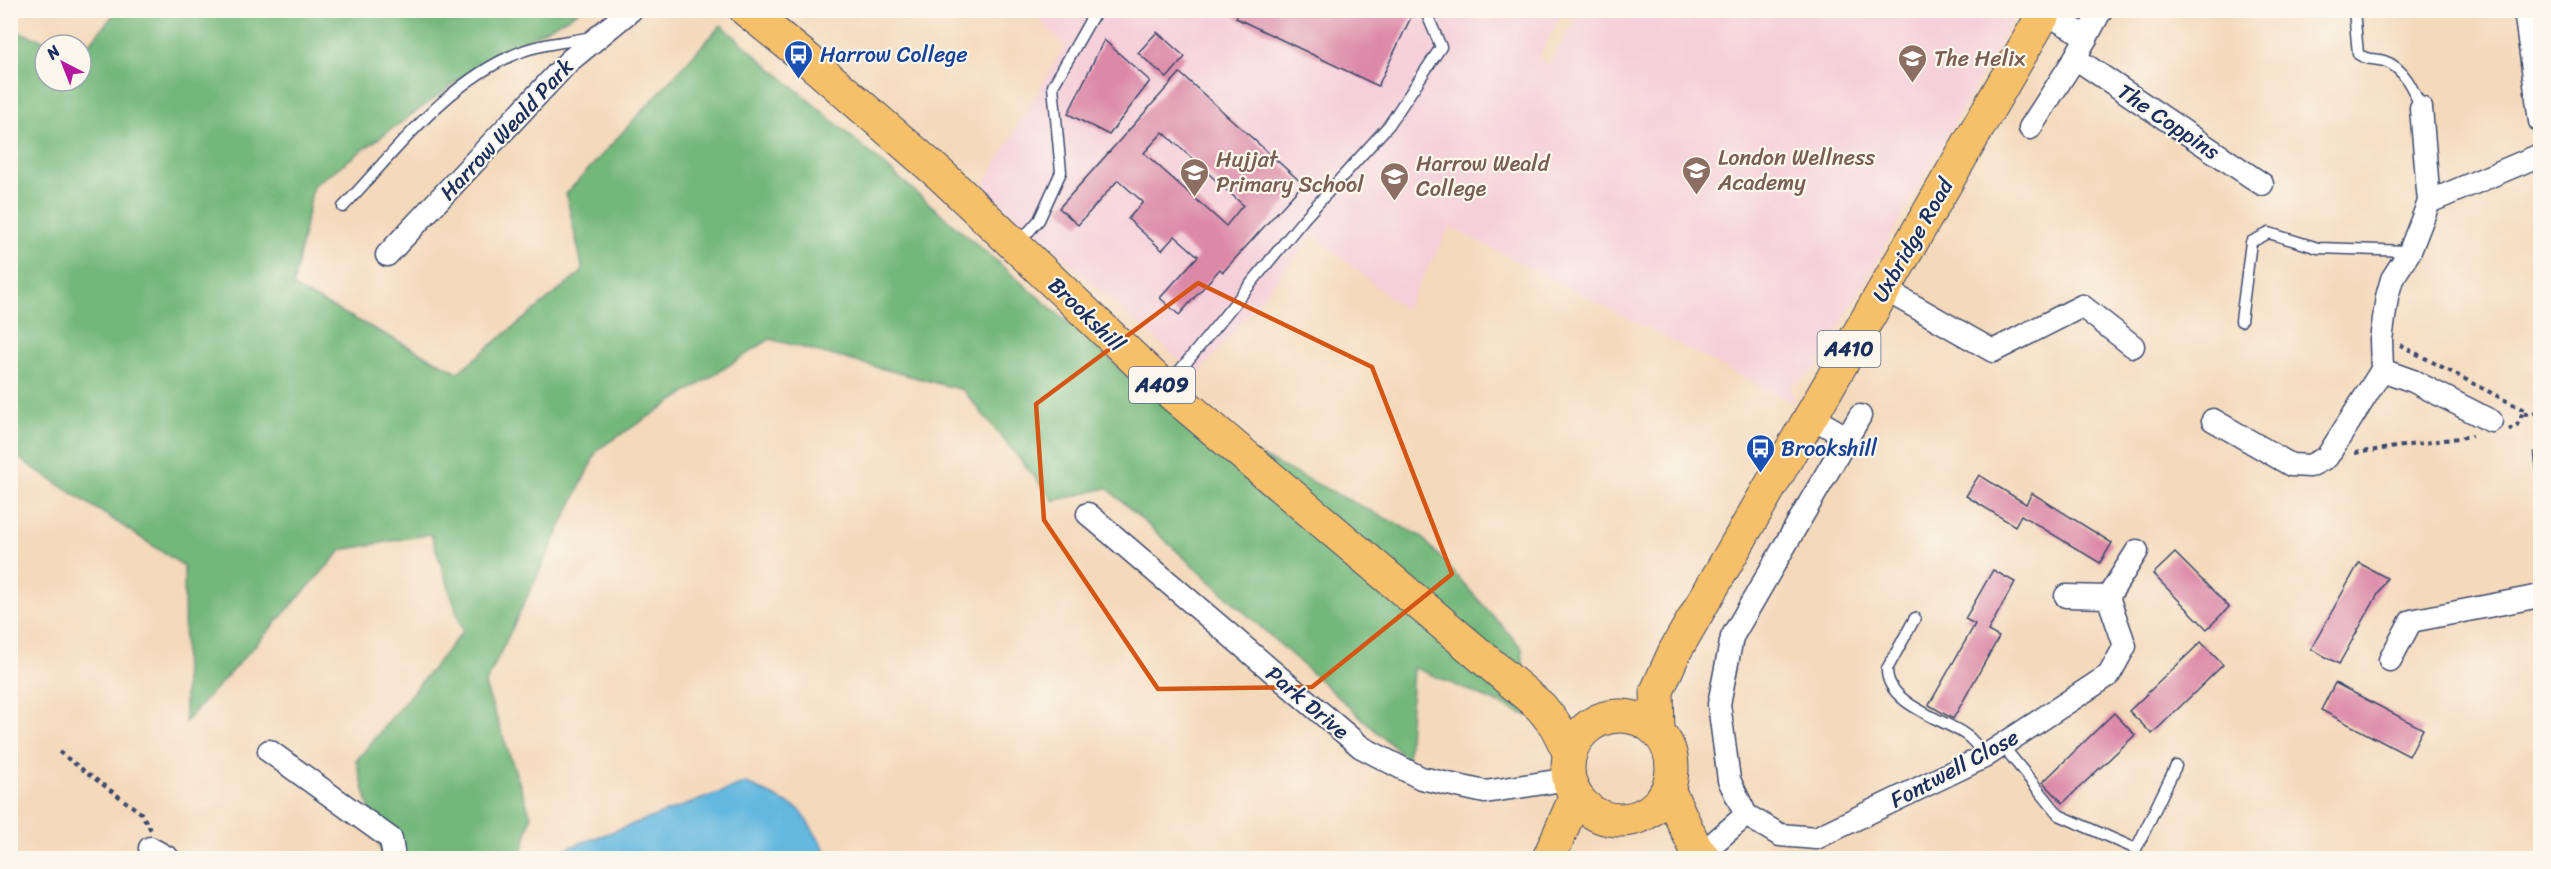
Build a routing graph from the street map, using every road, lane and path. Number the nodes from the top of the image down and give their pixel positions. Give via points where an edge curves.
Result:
1 (631, 10) edge
2 (746, 10) edge
3 (1099, 10) edge
4 (1425, 10) edge
5 (2101, 10) edge
6 (2354, 10) edge
7 (2524, 10) edge
8 (2046, 12) edge
9 (600, 36) junction
10 (2087, 37) junction
11 (2075, 58) junction
12 (2421, 108) joint
13 (2541, 121) edge
14 (2030, 129) dead end
15 (2541, 155) edge
16 (2262, 184) dead end
17 (2428, 202) junction
18 (343, 207) dead end
19 (1016, 246) junction
20 (2410, 251) junction
21 (387, 255) dead end
22 (1884, 289) junction
23 (2241, 321) dead end
24 (2133, 345) dead end
25 (2382, 370) junction
26 (1165, 388) junction
27 (2541, 412) edge
28 (2524, 414) dead end
29 (1810, 416) junction
30 (1860, 416) dead end
31 (2213, 420) dead end
32 (2491, 421) dead end
33 (1848, 438) junction
34 (1088, 514) dead end
35 (2137, 550) dead end
36 (2066, 596) dead end
37 (2541, 596) edge
38 (2108, 597) junction
39 (1915, 618) dead end
40 (2390, 660) dead end
41 (1657, 691) junction
42 (1541, 707) junction
43 (1625, 716) junction
44 (1591, 725) junction
45 (1658, 732) junction
46 (269, 751) dead end
47 (1993, 751) junction
48 (58, 752) dead end
49 (2176, 766) dead end
50 (1572, 776) junction
51 (1668, 789) junction
52 (1746, 815) junction
53 (1603, 817) junction
54 (1639, 817) junction
55 (159, 853) edge
56 (1552, 853) edge
57 (1700, 854) edge
58 (394, 858) edge

1 - 9 street, Harrow Weald Park
2 - 19 main road, Brookshill / A409 via 875,117
3 - 19 lane via 1053,86 1061,172 1039,220
4 - 26 lane via 1442,47 1389,125 1296,229
5 - 10 street
6 - 12 lane via 2358,54 2366,60 2384,61 2403,75
7 - 13 street
8 - 10 street
8 - 22 main road, Uxbridge Road / A410
9 - 18 lane via 525,50 471,78 455,89
9 - 21 street, Harrow Weald Park via 569,61
10 - 11 street
11 - 14 street
11 - 16 street, The Coppins
12 - 17 street
15 - 17 street
17 - 20 street
19 - 26 main road, Brookshill / A409
20 - 23 lane via 2318,248 2269,233 2251,242
20 - 25 street via 2392,279 2386,297
22 - 24 street via 1993,351 2082,306
22 - 29 main road, Uxbridge Road / A410
25 - 31 street via 2333,450 2310,466 2291,465
25 - 32 street
26 - 42 main road, Brookshill / A409
27 - 28 path
29 - 33 street
29 - 41 main road, Uxbridge Road / A410 via 1696,612
30 - 33 street
33 - 52 street via 1732,637 1719,704 1729,780
34 - 50 street, Park Drive via 1361,747 1421,778 1485,792
35 - 38 street
36 - 38 street
37 - 40 street via 2410,621
38 - 47 street, Fontwell Close via 2125,646 2109,675
39 - 47 lane via 1887,669 1891,685 1910,704
41 - 43 main road, Uxbridge Road / A410
41 - 45 main road, Uxbridge Road / A410
42 - 44 main road, Brookshill / A409 via 1563,719
42 - 50 main road, Brookshill / A409 via 1556,726
43 - 44 main road via 1607,717
43 - 45 main road via 1647,722
44 - 50 main road via 1578,738
45 - 51 main road via 1671,753 1673,771
46 - 58 street via 391,839
47 - 49 lane via 2059,816 2136,849
47 - 52 street, Fontwell Close via 1816,838 1780,835
48 - 55 path via 141,813 150,825
50 - 53 main road via 1588,809
50 - 56 main road
51 - 54 main road via 1658,803
51 - 57 main road
52 - 57 street
53 - 54 main road
53 - 56 main road
54 - 57 main road

